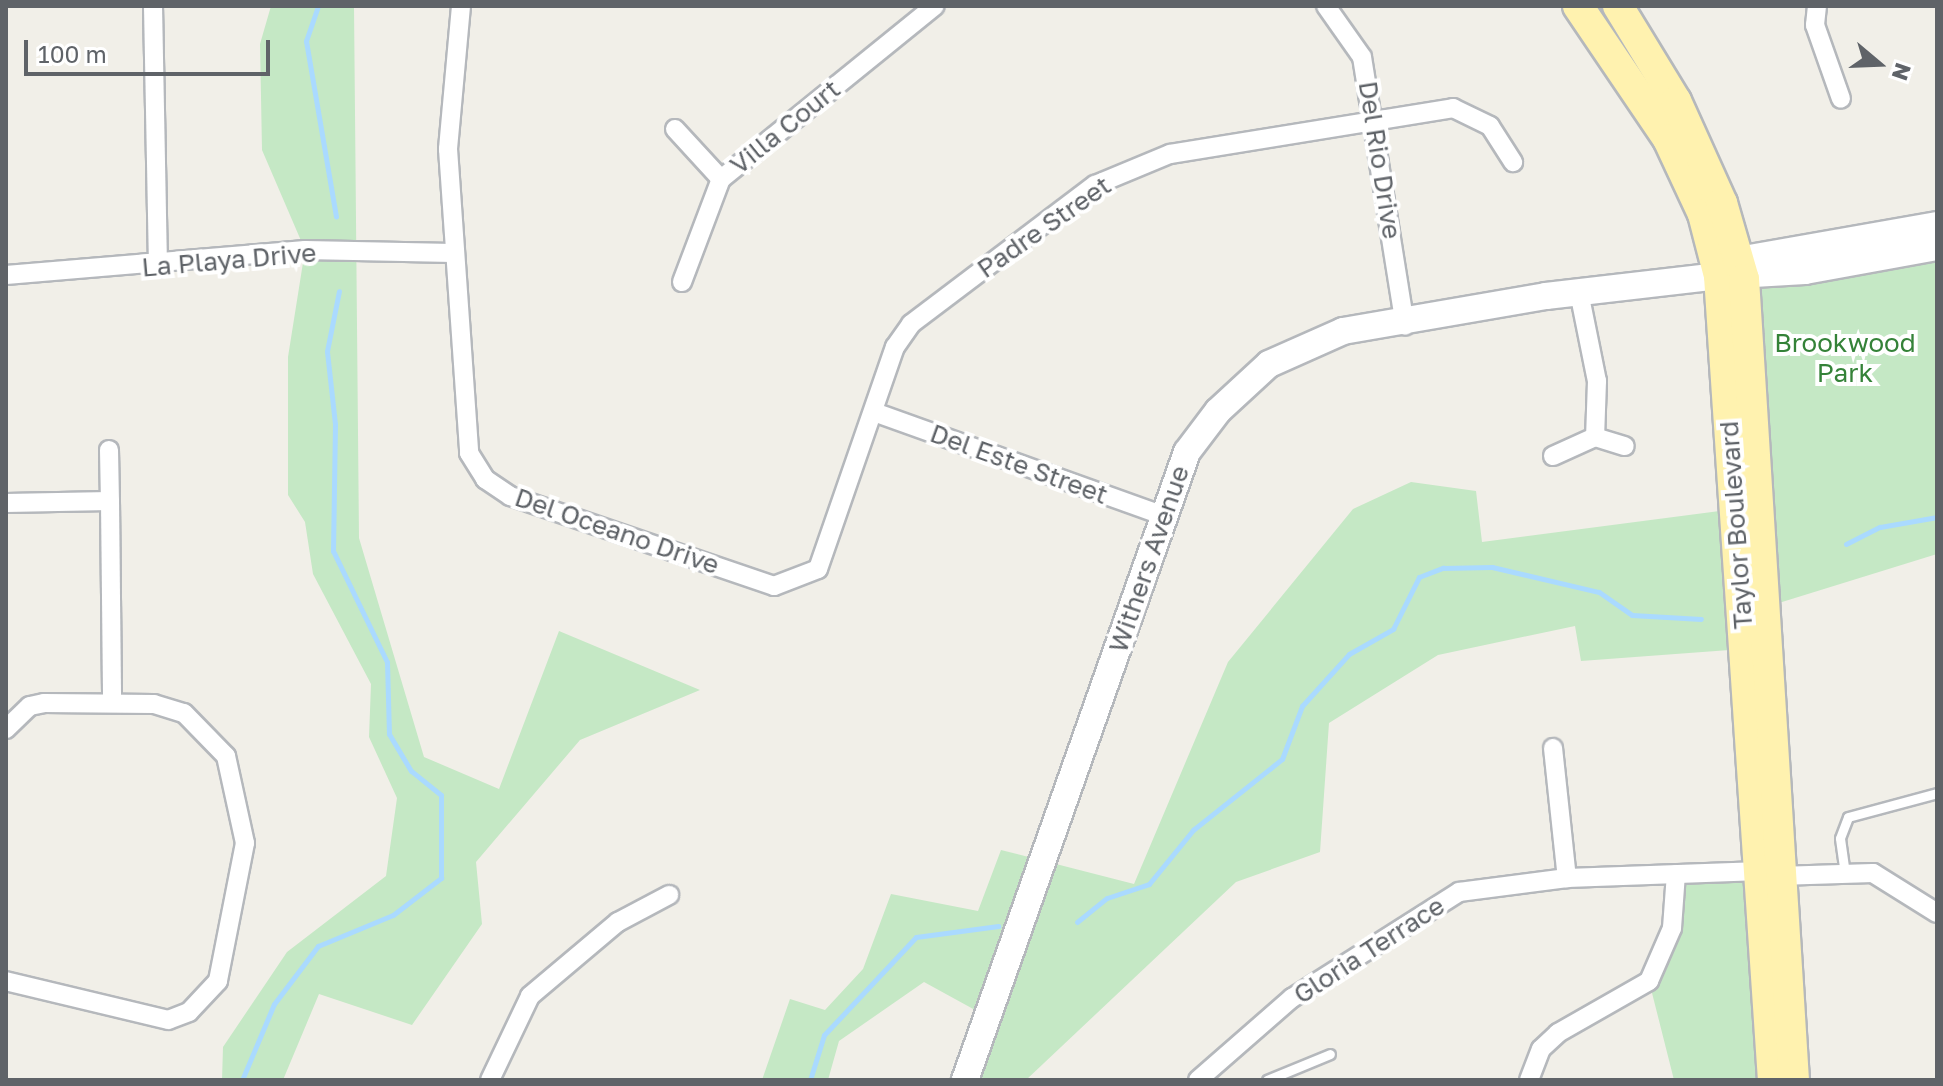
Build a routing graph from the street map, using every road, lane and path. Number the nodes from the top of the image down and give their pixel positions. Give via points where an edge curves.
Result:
1 (153, 6) edge
2 (461, 6) edge
3 (935, 6) edge
4 (1326, 6) edge
5 (1578, 6) edge
6 (1618, 6) edge
7 (1817, 6) edge
8 (1841, 99) dead end
9 (1378, 124) junction
10 (675, 129) dead end
11 (1513, 162) dead end
12 (721, 179) junction
13 (1937, 225) edge
14 (1937, 247) edge
15 (453, 253) junction
16 (158, 268) junction
17 (1734, 272) junction
18 (6, 275) edge
19 (682, 282) dead end
20 (1579, 292) junction
21 (1405, 326) junction
22 (874, 412) junction
23 (1595, 437) junction
24 (1625, 446) dead end
25 (109, 450) dead end
26 (1553, 456) dead end
27 (110, 501) junction
28 (6, 503) edge
29 (1164, 516) junction
30 (112, 702) junction
31 (6, 729) edge
32 (1553, 748) dead end
33 (1937, 793) edge
34 (1676, 874) junction
35 (1766, 874) junction
36 (1845, 874) junction
37 (1567, 878) junction
38 (669, 895) dead end
39 (1937, 913) edge
40 (6, 981) edge
41 (1330, 1054) dead end
42 (490, 1080) edge
43 (965, 1080) edge
44 (1198, 1080) edge
45 (1267, 1080) edge
46 (1529, 1080) edge
47 (1773, 1080) edge
48 (1794, 1080) edge

1 - 16 street
2 - 15 street, Del Oceano Drive via 448,149
3 - 12 street, Villa Court
4 - 9 street, Del Rio Drive via 1362,57
5 - 17 main road, Taylor Boulevard via 1668,139
6 - 17 main road, Taylor Boulevard via 1676,101 1722,203
7 - 8 street via 1815,25
9 - 11 street, Padre Street via 1453,108 1490,126
9 - 21 street, Del Rio Drive
9 - 22 street, Padre Street via 1170,154 1095,185 911,324 895,347
10 - 12 street
12 - 19 street, Villa Court
13 - 17 street, Withers Avenue
14 - 17 street, Withers Avenue
15 - 16 street, La Playa Drive via 305,250
15 - 22 street, Del Oceano Drive via 469,453 485,479 510,496 787,584 818,569
16 - 18 street, La Playa Drive
17 - 20 street, Withers Avenue
17 - 35 main road, Taylor Boulevard
20 - 21 street, Withers Avenue
20 - 23 street via 1597,381
21 - 29 street, Withers Avenue via 1343,331 1269,364 1187,452
22 - 29 street, Del Este Street
23 - 24 street
23 - 26 street
25 - 27 street
27 - 28 street
27 - 30 street
29 - 43 street, Withers Avenue
30 - 31 street via 30,706
30 - 40 street via 184,713 226,756 245,843 218,981 205,1001 168,1020
32 - 37 street
33 - 36 lane via 1848,817 1840,838
34 - 35 street, Gloria Terrace
34 - 37 street, Gloria Terrace
34 - 46 street via 1672,928 1649,981 1558,1033 1541,1049
35 - 36 street, Gloria Terrace
35 - 47 main road, Taylor Boulevard
35 - 48 main road, Taylor Boulevard
36 - 39 street, Gloria Terrace via 1873,873
37 - 44 street, Gloria Terrace via 1459,892 1292,998
38 - 42 street via 618,922 530,996
41 - 45 lane

